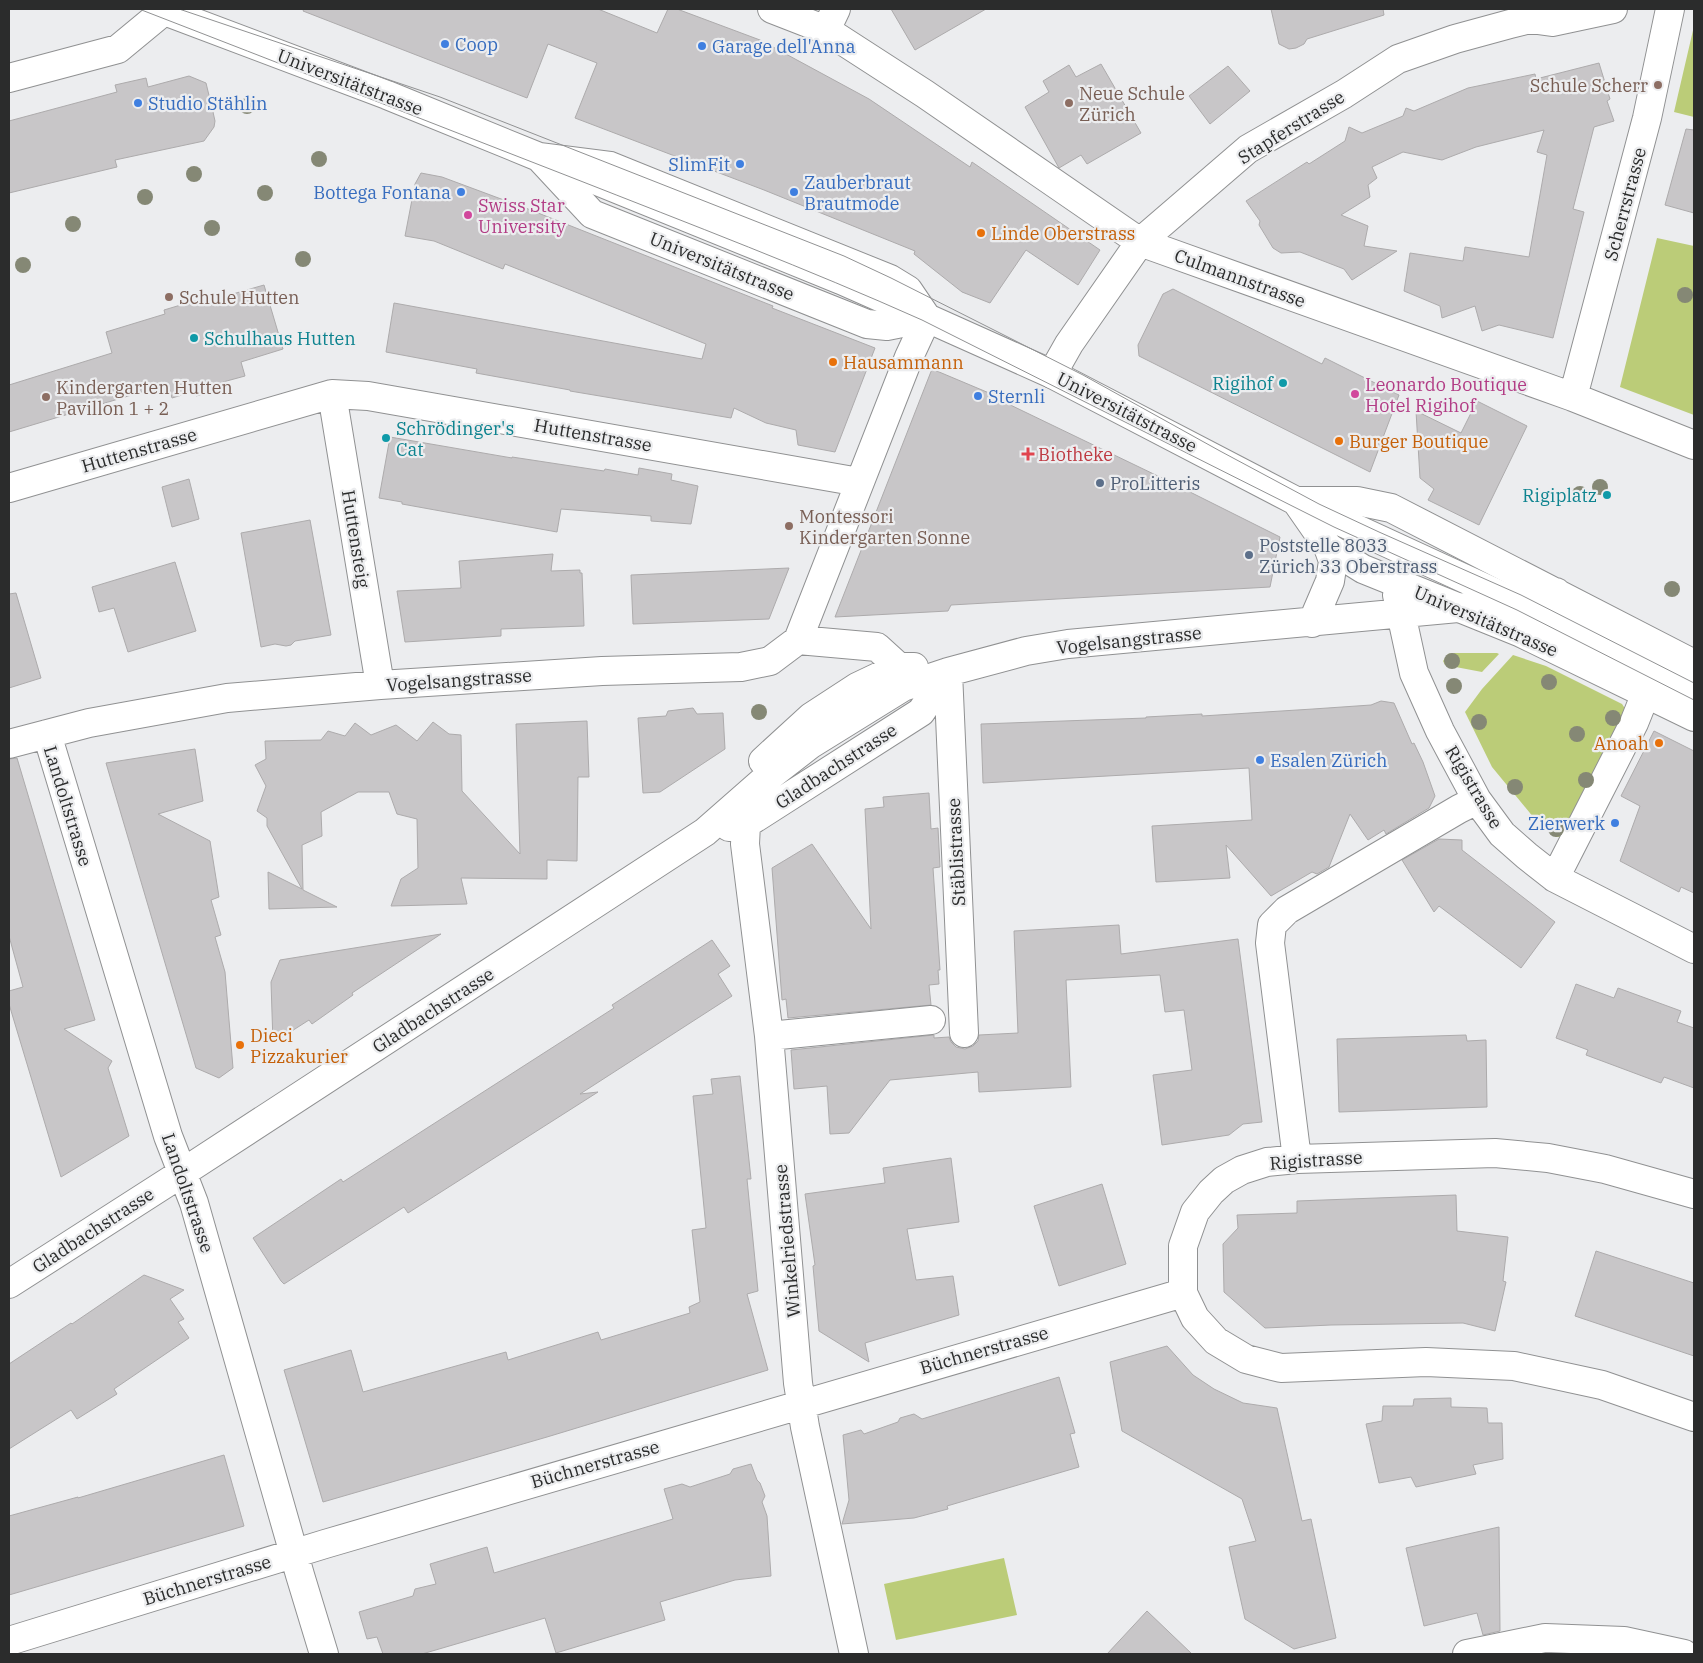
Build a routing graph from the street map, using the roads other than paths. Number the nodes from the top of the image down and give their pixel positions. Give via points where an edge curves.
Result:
1 (772, 9) edge
2 (1613, 9) edge
3 (1670, 9) edge
4 (162, 10) edge
5 (1529, 14) edge
6 (831, 20) edge
7 (9, 78) edge
8 (539, 157) junction
9 (1140, 242) junction
10 (927, 318) junction
11 (1052, 374) junction
12 (332, 394) junction
13 (1573, 397) junction
14 (1694, 446) edge
15 (860, 482) junction
16 (9, 488) edge
17 (1296, 501) junction
18 (1328, 547) junction
19 (1395, 582) junction
20 (1556, 592) junction
21 (1511, 600) junction
22 (1458, 608) junction
23 (1400, 614) junction
24 (1312, 623) junction
25 (798, 640) junction
26 (1694, 664) edge
27 (899, 667) junction
28 (948, 672) junction
29 (380, 685) junction
30 (1694, 691) edge
31 (1646, 693) junction
32 (1694, 718) edge
33 (47, 734) junction
34 (9, 744) edge
35 (1477, 800) junction
36 (746, 824) junction
37 (705, 832) junction
38 (1556, 878) junction
39 (1694, 949) edge
40 (930, 1020) dead end
41 (964, 1033) dead end
42 (769, 1036) junction
43 (1297, 1159) junction
44 (182, 1173) junction
45 (1694, 1194) edge
46 (9, 1284) edge
47 (1183, 1292) junction
48 (801, 1403) junction
49 (1694, 1417) edge
50 (294, 1553) junction
51 (9, 1641) edge
52 (324, 1654) edge
53 (854, 1654) edge
54 (1467, 1654) edge
55 (1684, 1654) edge

1 - 6 street, Culmannstrasse
2 - 5 street, Stapferstrasse via 1552,22
3 - 13 street, Scherrstrasse via 1647,118
4 - 7 street via 118,50
4 - 8 street, Universitätstrasse via 387,95
5 - 9 street, Stapferstrasse via 1398,60 1248,149
6 - 9 street, Culmannstrasse via 925,94
8 - 10 street, Universitätstrasse via 610,166 890,279 908,290
8 - 10 street, Universitätstrasse via 592,214 867,324 887,326
9 - 11 street, Stapferstrasse
9 - 13 street, Culmannstrasse
10 - 11 street, Universitätstrasse
10 - 15 street
11 - 17 street, Universitätstrasse
12 - 15 street, Huttenstrasse via 368,396
12 - 16 street, Huttenstrasse
12 - 29 street, Huttensteig
13 - 14 street, Culmannstrasse
15 - 25 street
17 - 18 street, Universitätstrasse
17 - 20 street, Universitätstrasse via 1357,501 1390,508
17 - 21 street, Universitätstrasse
18 - 19 street, Universitätstrasse via 1363,569
18 - 24 street via 1333,561 1330,581
19 - 22 street, Universitätstrasse
19 - 23 street, Rigistrasse
20 - 21 street, Vogelsangstrasse
20 - 26 street, Universitätstrasse
21 - 22 street, Vogelsangstrasse
21 - 30 street, Universitätstrasse
22 - 23 street, Vogelsangstrasse
22 - 31 street, Universitätstrasse via 1519,632
23 - 24 street, Vogelsangstrasse
23 - 35 street, Rigistrasse via 1414,673
24 - 28 street, Vogelsangstrasse via 1068,644
25 - 27 street via 877,647
25 - 29 street, Vogelsangstrasse via 770,661 741,667 602,671
27 - 28 street, Gladbachstrasse
27 - 37 street, Gladbachstrasse via 857,687 811,717 753,770
28 - 36 street, Gladbachstrasse via 921,712
28 - 37 street, Gladbachstrasse via 903,687 811,744
28 - 41 street, Stäblistrasse
29 - 33 street, Vogelsangstrasse via 227,698 89,723
31 - 32 street, Universitätstrasse
31 - 38 street
33 - 34 street, Vogelsangstrasse
33 - 44 street, Landoltstrasse via 168,1136
35 - 38 street, Rigistrasse via 1502,834
35 - 43 street via 1287,910 1272,925 1270,943
36 - 37 street, Gladbachstrasse
36 - 42 street, Winkelriedstrasse
37 - 44 street, Gladbachstrasse
38 - 39 street, Rigistrasse
40 - 42 street
42 - 48 street, Winkelriedstrasse
43 - 45 street, Rigistrasse via 1495,1153 1605,1168
43 - 47 street, Rigistrasse via 1267,1162 1242,1170 1211,1192 1195,1212 1183,1246
44 - 46 street, Gladbachstrasse
44 - 50 street, Landoltstrasse via 197,1213
47 - 48 street, Büchnerstrasse
47 - 49 street, Rigistrasse via 1195,1318 1216,1341 1246,1359 1282,1368 1426,1362 1514,1366 1602,1385
48 - 50 street, Büchnerstrasse
48 - 53 street, Winkelriedstrasse
50 - 51 street, Büchnerstrasse
50 - 52 street, Landoltstrasse
54 - 55 street via 1545,1638 1624,1641

